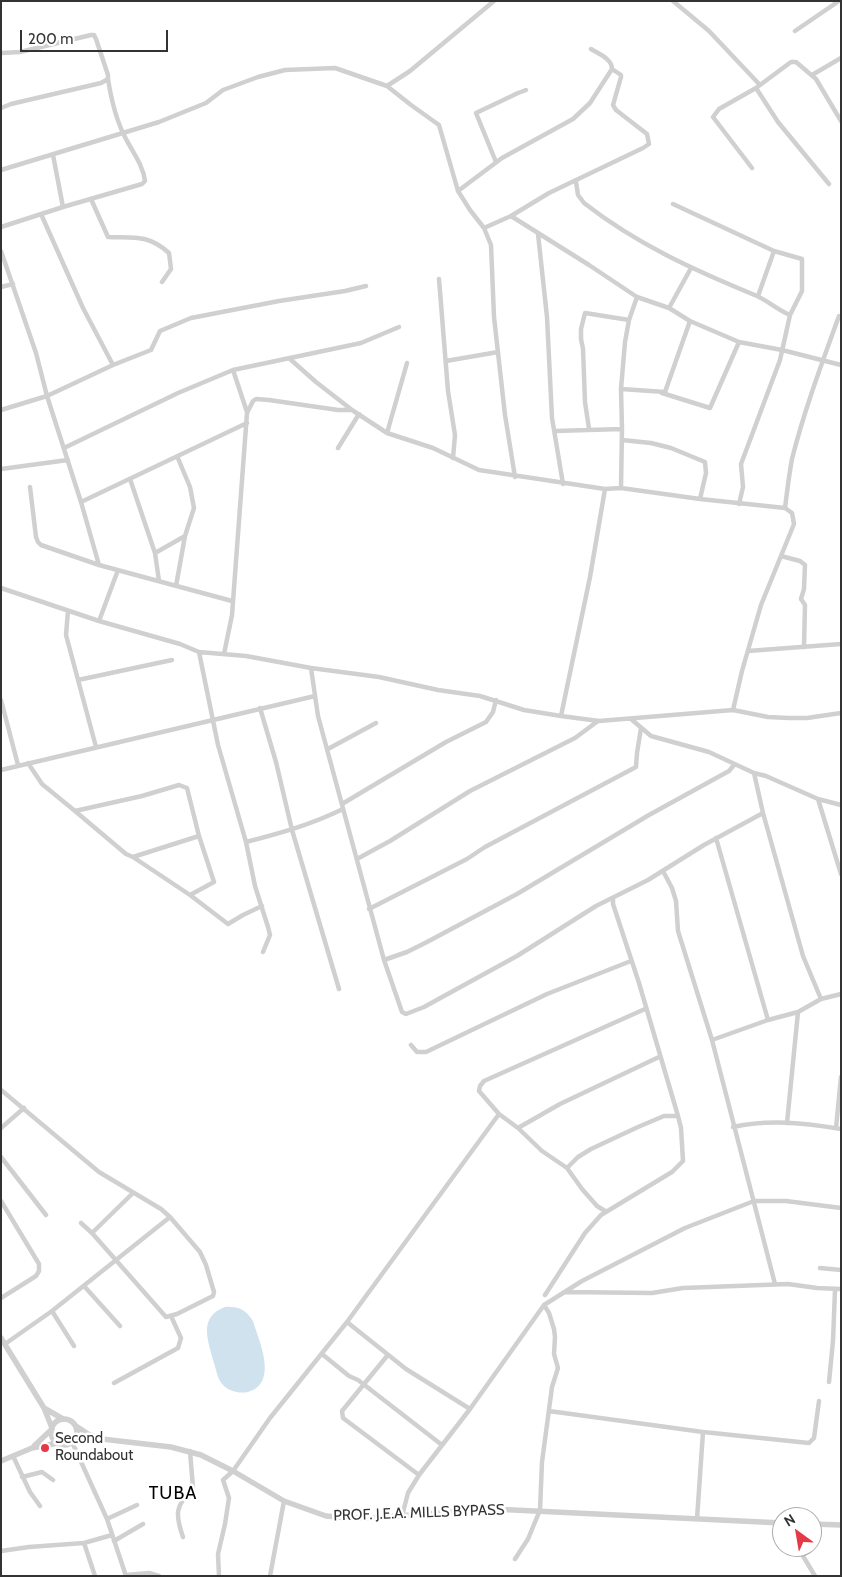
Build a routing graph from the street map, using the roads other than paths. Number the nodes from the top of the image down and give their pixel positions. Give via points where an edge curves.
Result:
1 (494, 1) edge
2 (673, 1) edge
3 (839, 1) edge
4 (795, 31) dead end
5 (591, 49) dead end
6 (1, 53) edge
7 (841, 58) edge
8 (612, 69) junction
9 (812, 75) junction
10 (108, 79) junction
11 (387, 86) junction
12 (758, 87) junction
13 (526, 90) dead end
14 (1, 108) edge
15 (840, 119) edge
16 (123, 134) junction
17 (53, 155) junction
18 (496, 162) junction
19 (752, 168) dead end
20 (1, 170) edge
21 (576, 182) junction
22 (829, 184) dead end
23 (458, 190) junction
24 (91, 199) junction
25 (673, 204) dead end
26 (63, 207) junction
27 (41, 214) junction
28 (511, 216) junction
29 (1, 227) edge
30 (484, 228) junction
31 (538, 234) junction
32 (1, 251) edge
33 (774, 251) junction
34 (691, 268) junction
35 (440, 279) dead end
36 (162, 282) dead end
37 (13, 284) junction
38 (366, 286) dead end
39 (1, 287) edge
40 (758, 296) junction
41 (636, 298) junction
42 (669, 308) junction
43 (790, 315) junction
44 (841, 317) edge
45 (629, 320) junction
46 (690, 321) junction
47 (399, 327) dead end
48 (739, 342) junction
49 (782, 350) junction
50 (498, 352) junction
51 (290, 359) junction
52 (823, 360) junction
53 (446, 361) junction
54 (407, 363) dead end
55 (114, 365) junction
56 (841, 365) edge
57 (233, 370) junction
58 (621, 389) junction
59 (662, 393) junction
60 (47, 396) junction
61 (1, 410) edge
62 (352, 410) junction
63 (247, 413) junction
64 (359, 414) junction
65 (247, 423) junction
66 (589, 429) junction
67 (622, 429) junction
68 (555, 431) junction
69 (387, 433) junction
70 (622, 440) junction
71 (64, 448) junction
72 (338, 448) dead end
73 (177, 456) junction
74 (453, 458) junction
75 (68, 460) junction
76 (1, 468) edge
77 (515, 476) junction
78 (130, 479) junction
79 (563, 484) junction
80 (30, 487) dead end
81 (621, 488) junction
82 (605, 489) junction
83 (700, 499) junction
84 (81, 502) junction
85 (739, 504) junction
86 (785, 508) junction
87 (185, 536) junction
88 (155, 553) junction
89 (781, 556) junction
90 (100, 565) junction
91 (118, 570) junction
92 (159, 581) junction
93 (176, 586) junction
94 (1, 588) edge
95 (232, 601) junction
96 (68, 611) junction
97 (99, 621) junction
98 (841, 644) edge
99 (804, 647) junction
100 (748, 651) junction
101 (199, 652) junction
102 (224, 654) junction
103 (172, 660) dead end
104 (311, 668) junction
105 (78, 680) junction
106 (315, 696) junction
107 (1, 700) edge
108 (496, 700) junction
109 (260, 708) junction
110 (733, 710) junction
111 (841, 713) edge
112 (561, 716) junction
113 (631, 719) junction
114 (212, 721) junction
115 (599, 721) junction
116 (376, 723) dead end
117 (641, 728) junction
118 (96, 747) junction
119 (328, 749) junction
120 (28, 763) junction
121 (18, 765) junction
122 (734, 765) junction
123 (1, 770) edge
124 (754, 773) junction
125 (818, 799) junction
126 (841, 805) edge
127 (342, 806) junction
128 (75, 811) junction
129 (763, 813) junction
130 (292, 830) junction
131 (199, 836) junction
132 (716, 838) junction
133 (246, 842) junction
134 (133, 857) junction
135 (357, 859) junction
136 (663, 871) junction
137 (841, 874) edge
138 (190, 895) junction
139 (613, 898) junction
140 (262, 906) junction
141 (370, 909) junction
142 (263, 952) dead end
143 (384, 960) junction
144 (631, 960) junction
145 (339, 989) dead end
146 (841, 994) edge
147 (821, 1000) junction
148 (645, 1009) junction
149 (798, 1012) junction
150 (768, 1020) junction
151 (712, 1040) junction
152 (411, 1045) dead end
153 (659, 1057) junction
154 (841, 1077) edge
155 (1, 1090) edge
156 (24, 1108) junction
157 (499, 1114) junction
158 (678, 1116) junction
159 (786, 1123) junction
160 (733, 1127) junction
161 (1, 1128) edge
162 (518, 1128) junction
163 (839, 1128) edge
164 (1, 1157) edge
165 (567, 1168) junction
166 (133, 1193) junction
167 (1, 1201) edge
168 (754, 1201) junction
169 (841, 1208) edge
170 (605, 1211) junction
171 (46, 1215) dead end
172 (170, 1217) junction
173 (81, 1223) dead end
174 (92, 1233) junction
175 (115, 1260) junction
176 (820, 1268) dead end
177 (841, 1270) edge
178 (775, 1284) junction
179 (84, 1286) junction
180 (838, 1289) edge
181 (563, 1292) junction
182 (545, 1295) dead end
183 (1, 1298) edge
184 (544, 1305) junction
185 (52, 1311) junction
186 (171, 1316) junction
187 (347, 1322) junction
188 (120, 1326) dead end
189 (2, 1340) edge
190 (74, 1346) dead end
191 (322, 1354) junction
192 (388, 1356) junction
193 (829, 1382) dead end
194 (114, 1383) dead end
195 (364, 1384) junction
196 (819, 1401) dead end
197 (44, 1408) junction
198 (470, 1409) junction
199 (549, 1411) junction
200 (63, 1419) junction
201 (76, 1426) junction
202 (52, 1429) junction
203 (703, 1432) junction
204 (102, 1439) junction
205 (74, 1441) junction
206 (58, 1443) junction
207 (442, 1445) junction
208 (32, 1448) junction
209 (190, 1451) junction
210 (13, 1456) junction
211 (1, 1461) edge
212 (233, 1471) junction
213 (419, 1475) junction
214 (22, 1477) junction
215 (53, 1480) dead end
216 (284, 1501) junction
217 (137, 1505) dead end
218 (40, 1506) dead end
219 (540, 1510) junction
220 (402, 1516) junction
221 (107, 1519) junction
222 (697, 1519) junction
223 (772, 1522) edge
224 (143, 1524) dead end
225 (822, 1524) edge
226 (841, 1525) edge
227 (112, 1535) junction
228 (183, 1537) dead end
229 (114, 1541) junction
230 (84, 1543) junction
231 (1, 1551) edge
232 (804, 1557) edge
233 (515, 1559) dead end
234 (126, 1575) edge
235 (95, 1576) edge
236 (159, 1576) edge
237 (219, 1576) edge
238 (270, 1576) edge
239 (815, 1576) edge

1 - 11 street via 410,71
2 - 12 street via 710,31
3 - 4 street
5 - 8 street via 609,61
6 - 10 street via 20,52 91,34 96,39
7 - 9 street
8 - 18 street via 590,103 573,119
8 - 21 street via 621,77 613,105 647,134 649,144
9 - 12 street via 796,62 791,62
9 - 15 street
10 - 14 street
10 - 16 street via 112,105
11 - 16 street via 335,68 285,70 222,90 206,103
11 - 23 street via 439,125
12 - 19 street via 719,109 713,117
12 - 22 street via 789,136
13 - 18 street via 476,113
16 - 17 street
16 - 24 street via 145,181
17 - 20 street
17 - 26 street
18 - 23 street
21 - 28 street via 549,193
21 - 34 street via 578,195 594,211 651,248
23 - 30 street
24 - 26 street
24 - 36 street via 108,237 146,238 160,244 169,253 171,269
25 - 33 street
26 - 27 street
27 - 29 street
27 - 55 street via 83,308
28 - 30 street
28 - 31 street
30 - 50 street via 491,245
31 - 41 street
31 - 68 street
32 - 37 street
33 - 40 street
33 - 43 street via 802,259 802,291
34 - 40 street
34 - 42 street
35 - 53 street
37 - 39 street
37 - 60 street
38 - 55 street via 191,318 160,331 151,350
40 - 43 street
41 - 42 street
41 - 45 street
42 - 46 street
43 - 49 street
44 - 52 street
45 - 58 street
45 - 66 street via 585,313 581,339
46 - 48 street
46 - 59 street
47 - 51 street via 361,343
48 - 49 street
48 - 59 street via 710,408
49 - 52 street
49 - 85 street via 741,464 743,487
50 - 53 street
50 - 77 street
51 - 57 street
51 - 62 street
52 - 56 street
52 - 86 street via 793,458
53 - 74 street via 455,435
54 - 69 street
55 - 60 street
57 - 63 street
57 - 71 street
58 - 59 street
58 - 67 street
60 - 61 street
60 - 71 street
62 - 63 street via 256,399
62 - 64 street
63 - 65 street
64 - 69 street
64 - 72 street
65 - 73 street
65 - 95 street
66 - 67 street
66 - 68 street
67 - 70 street
68 - 79 street
69 - 74 street
70 - 81 street
70 - 83 street via 671,448 705,462
71 - 75 street
73 - 78 street
73 - 87 street via 190,487 194,508
74 - 77 street via 479,470
75 - 76 street
75 - 84 street
77 - 79 street
78 - 84 street
78 - 88 street
79 - 82 street
80 - 90 street via 38,542
81 - 82 street
81 - 83 street
82 - 112 street
83 - 85 street
84 - 90 street
85 - 86 street
86 - 89 street via 792,513 794,524
87 - 88 street
87 - 93 street
88 - 92 street
89 - 99 street via 800,560 805,565 801,599 806,605
89 - 100 street
90 - 91 street
91 - 92 street
91 - 97 street
92 - 93 street
93 - 95 street
94 - 96 street
95 - 102 street via 231,625
96 - 97 street
96 - 105 street via 66,635
97 - 101 street
98 - 99 street
99 - 100 street
100 - 110 street
101 - 102 street
101 - 114 street
102 - 104 street
103 - 105 street
104 - 106 street
104 - 108 street via 379,677
105 - 118 street
106 - 109 street
106 - 119 street
107 - 121 street
108 - 112 street via 524,710
108 - 127 street via 486,722 446,742
109 - 114 street
109 - 130 street
110 - 111 street via 790,718
110 - 113 street
112 - 115 street
113 - 115 street
113 - 117 street
114 - 118 street
114 - 133 street
115 - 135 street via 575,738 470,791
116 - 119 street
117 - 122 street via 651,736 708,752
117 - 141 street via 636,767
118 - 120 street
119 - 127 street
120 - 121 street
120 - 128 street via 42,784
121 - 123 street
122 - 124 street
122 - 143 street via 729,771 509,899 427,942
124 - 125 street
124 - 129 street
125 - 126 street
125 - 137 street
127 - 130 street via 317,821
127 - 135 street
128 - 131 street via 180,785 187,788
128 - 134 street
129 - 132 street
129 - 147 street via 804,956
130 - 133 street
130 - 145 street
131 - 134 street
131 - 138 street via 214,882
132 - 136 street
132 - 150 street
133 - 140 street
134 - 138 street
135 - 141 street
136 - 139 street
136 - 151 street via 676,901 678,930
138 - 140 street via 228,924
139 - 143 street via 517,956 406,1014 402,1012
139 - 144 street
140 - 142 street via 270,935
141 - 143 street
144 - 148 street
144 - 152 street via 547,994 426,1052 417,1052
146 - 147 street
147 - 149 street
148 - 153 street
148 - 157 street via 484,1081 480,1091
149 - 150 street
149 - 159 street
150 - 151 street
151 - 160 street
153 - 158 street
153 - 162 street via 560,1104
154 - 163 street
155 - 156 street
156 - 161 street
156 - 166 street via 99,1172
157 - 162 street
157 - 187 street
158 - 165 street via 657,1118 591,1149
158 - 170 street via 684,1161 622,1204
159 - 160 street
159 - 163 street
160 - 168 street
162 - 165 street via 555,1162
164 - 171 street
165 - 170 street via 592,1201
166 - 172 street via 161,1208
166 - 174 street
167 - 183 street via 39,1264 39,1271
168 - 169 street via 786,1201
168 - 178 street
168 - 181 street via 686,1228
170 - 182 street via 585,1233
172 - 175 street
172 - 186 street via 200,1252 214,1292 213,1296
173 - 174 street
174 - 175 street
175 - 179 street
175 - 186 street via 166,1317
176 - 177 street
178 - 180 street
178 - 181 street via 683,1288 652,1294
179 - 185 street
179 - 188 street
180 - 193 street
181 - 184 street
184 - 198 street
184 - 199 street via 554,1329 554,1354 558,1368
185 - 189 street
185 - 190 street
186 - 194 street via 181,1338 178,1348
187 - 191 street
187 - 192 street
189 - 197 street
191 - 195 street
191 - 212 street via 270,1418
192 - 195 street
192 - 198 street
195 - 207 street
195 - 213 street via 342,1411 343,1418
196 - 203 street via 814,1438 809,1443
197 - 200 street
197 - 202 street
198 - 207 street
199 - 203 street
199 - 219 street
200 - 201 street
200 - 202 street
201 - 204 street, PROF. J.E.A. MILLS BYPASS
201 - 205 street
202 - 206 street
202 - 208 street
203 - 222 street
204 - 205 street
204 - 209 street, PROF. J.E.A. MILLS BYPASS
205 - 206 street
205 - 221 street
206 - 208 street
207 - 213 street
208 - 210 street
209 - 212 street, PROF. J.E.A. MILLS BYPASS
209 - 228 street via 193,1488 176,1514
210 - 211 street
210 - 214 street
212 - 216 street, PROF. J.E.A. MILLS BYPASS
212 - 237 street via 223,1480 229,1498 218,1554
213 - 220 street via 408,1493
214 - 215 street via 38,1472
214 - 218 street
216 - 220 street, PROF. J.E.A. MILLS BYPASS via 326,1516
216 - 238 street
217 - 221 street
219 - 220 street, PROF. J.E.A. MILLS BYPASS via 493,1509
219 - 222 street, PROF. J.E.A. MILLS BYPASS
219 - 233 street
221 - 227 street
222 - 223 street, PROF. J.E.A. MILLS BYPASS
224 - 229 street
225 - 226 street
227 - 229 street
227 - 230 street
229 - 234 street
230 - 231 street
230 - 235 street
232 - 239 street
234 - 236 street via 149,1573

